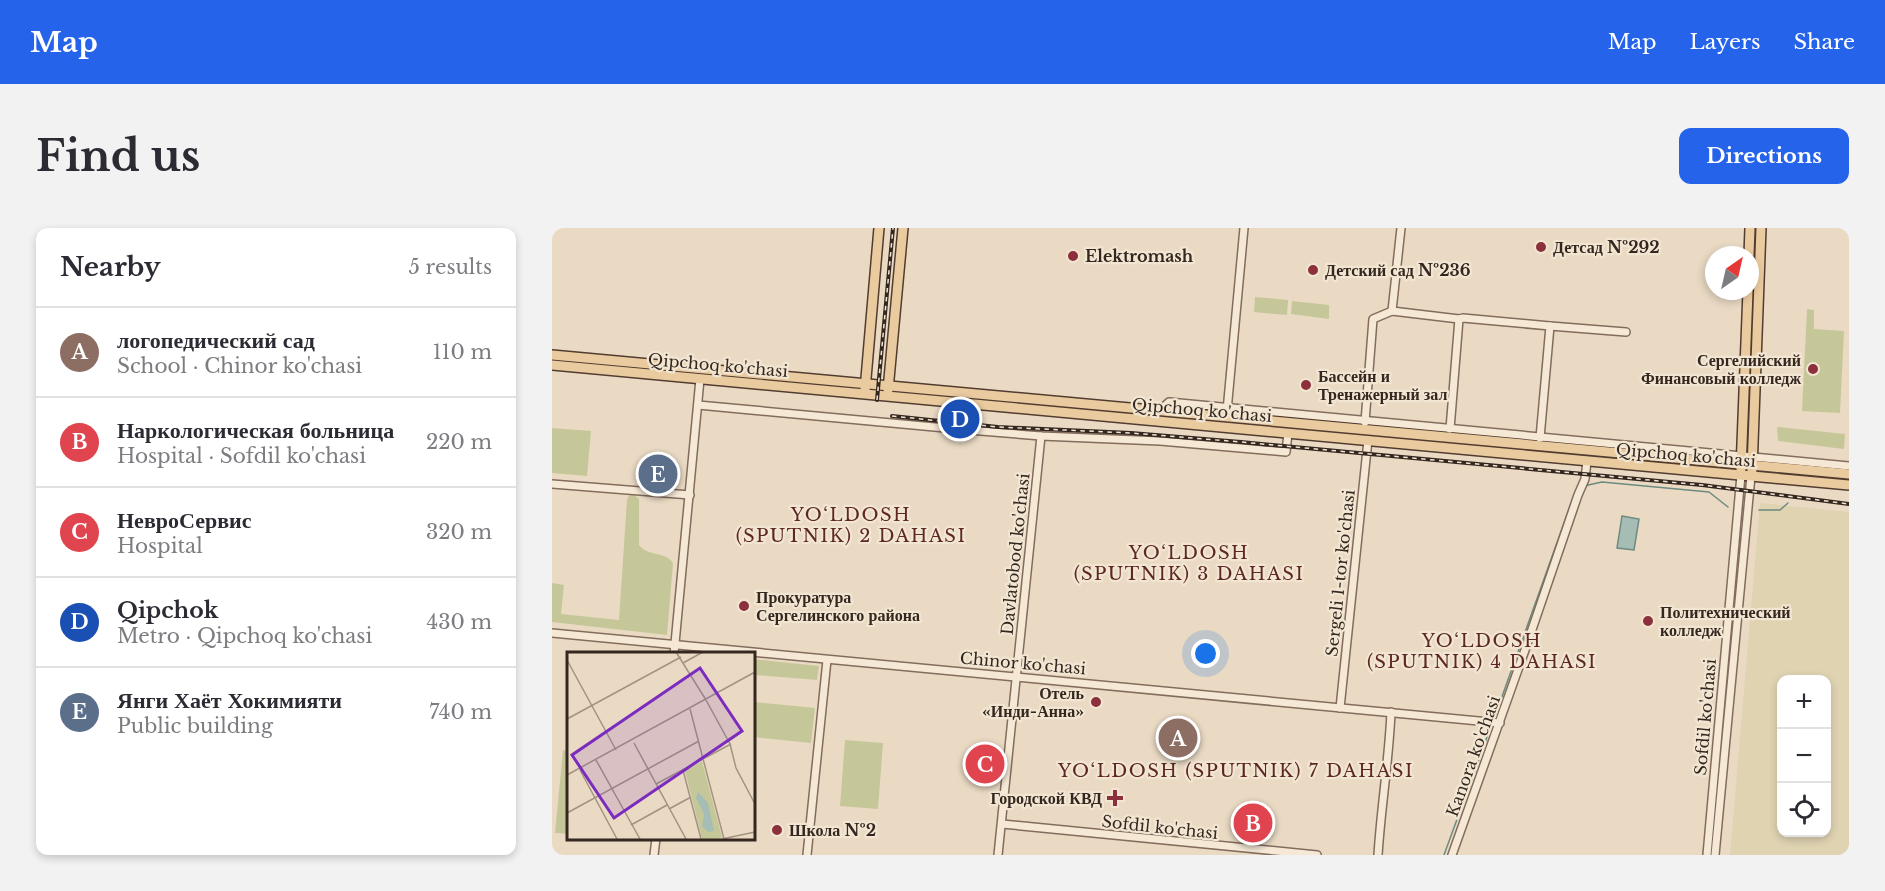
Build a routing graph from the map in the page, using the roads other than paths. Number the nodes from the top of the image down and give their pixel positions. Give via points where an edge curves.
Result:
1 (879, 228) edge
2 (903, 228) edge
3 (1244, 228) edge
4 (1401, 228) edge
5 (1750, 228) edge
6 (1761, 228) edge
7 (1749, 246) edge
8 (1748, 300) edge
9 (1392, 311) junction
10 (1459, 320) junction
11 (1550, 326) junction
12 (1626, 332) dead end
13 (552, 355) edge
14 (552, 365) edge
15 (714, 375) junction
16 (700, 379) junction
17 (888, 386) junction
18 (865, 389) junction
19 (887, 396) junction
20 (994, 401) junction
21 (698, 405) junction
22 (1227, 412) junction
23 (1159, 416) junction
24 (1365, 422) junction
25 (1450, 429) junction
26 (1309, 430) junction
27 (1288, 433) junction
28 (1041, 436) junction
29 (1540, 438) junction
30 (1742, 438) junction
31 (1753, 439) junction
32 (1368, 440) junction
33 (1724, 455) junction
34 (1610, 458) junction
35 (1766, 459) junction
36 (1587, 460) junction
37 (1741, 460) junction
38 (1752, 461) junction
39 (1849, 466) edge
40 (1849, 474) edge
41 (1741, 475) junction
42 (1751, 476) junction
43 (552, 484) edge
44 (1849, 485) edge
45 (690, 495) junction
46 (1738, 501) junction
47 (1749, 501) junction
48 (552, 633) edge
49 (675, 646) junction
50 (674, 652) edge
51 (740, 652) edge
52 (754, 653) edge
53 (826, 660) junction
54 (1723, 674) junction
55 (1732, 675) junction
56 (1017, 676) junction
57 (1340, 708) junction
58 (1391, 712) junction
59 (1495, 722) junction
60 (1002, 824) junction
61 (656, 840) edge
62 (1258, 853) edge
63 (654, 855) edge
64 (807, 855) edge
65 (999, 855) edge
66 (1317, 855) edge
67 (1378, 855) edge
68 (1452, 855) edge
69 (1707, 855) edge
70 (1715, 855) edge

1 - 18 main road
2 - 17 main road
3 - 22 street
4 - 9 street
5 - 7 main road
6 - 31 main road
8 - 30 main road
9 - 10 street
9 - 24 street via 1373,319
10 - 11 street
10 - 25 street
11 - 12 street
11 - 29 street
13 - 15 main road, Qipchoq ko'chasi
14 - 16 main road, Qipchoq ko'chasi
15 - 16 main road, Qipchoq ko'chasi
15 - 18 main road, Qipchoq ko'chasi
16 - 21 street
17 - 18 main road, Qipchoq ko'chasi
17 - 19 main road
17 - 20 main road, Qipchoq ko'chasi
18 - 19 main road, Qipchoq ko'chasi
19 - 20 main road, Qipchoq ko'chasi
20 - 23 main road, Qipchoq ko'chasi
21 - 28 street
21 - 45 street
22 - 23 main road, Qipchoq ko'chasi
22 - 24 street, Qipchoq ko'chasi
22 - 26 main road, Qipchoq ko'chasi
23 - 27 main road, Qipchoq ko'chasi
24 - 25 street, Qipchoq ko'chasi
25 - 29 street, Qipchoq ko'chasi
26 - 27 main road, Qipchoq ko'chasi
26 - 32 main road, Qipchoq ko'chasi
26 - 34 main road, Qipchoq ko'chasi
27 - 28 street via 1286,453 1160,441
28 - 56 street, Davlatobod ko'chasi
29 - 33 street, Qipchoq ko'chasi
30 - 33 street, Qipchoq ko'chasi via 1733,451
30 - 37 main road
31 - 35 street, Qipchoq ko'chasi via 1756,450
31 - 38 main road
32 - 36 main road, Qipchoq ko'chasi
32 - 57 street, Sergeli 1-tor ko'chasi
33 - 37 street, Qipchoq ko'chasi
34 - 36 main road, Qipchoq ko'chasi
34 - 37 main road, Qipchoq ko'chasi
34 - 41 main road, Qipchoq ko'chasi
35 - 38 street, Qipchoq ko'chasi
35 - 39 street, Qipchoq ko'chasi
36 - 59 street, Kanora ko'chasi via 1585,478
37 - 38 main road, Qipchoq ko'chasi
37 - 41 main road
38 - 40 main road, Qipchoq ko'chasi
38 - 41 main road
38 - 42 main road
41 - 42 main road, Qipchoq ko'chasi
41 - 46 street, Sofdil ko'chasi
42 - 44 main road, Qipchoq ko'chasi
42 - 47 street, Sofdil ko'chasi
43 - 45 street
45 - 49 street
46 - 47 street
46 - 54 street, Sofdil ko'chasi
47 - 55 street, Sofdil ko'chasi
48 - 49 street, Chinor ko'chasi
49 - 50 street
49 - 51 street, Chinor ko'chasi
52 - 53 street, Chinor ko'chasi
53 - 56 street, Chinor ko'chasi
53 - 64 street
54 - 55 street
54 - 69 street, Sofdil ko'chasi
55 - 70 street, Sofdil ko'chasi
56 - 57 street, Chinor ko'chasi
56 - 60 street, Davlatobod ko'chasi
57 - 58 street, Chinor ko'chasi
58 - 59 street, Chinor ko'chasi
58 - 67 street
59 - 68 street, Kanora ko'chasi
60 - 62 street, Sofdil ko'chasi
60 - 65 street, Davlatobod ko'chasi
61 - 63 street
62 - 66 street, Sofdil ko'chasi

